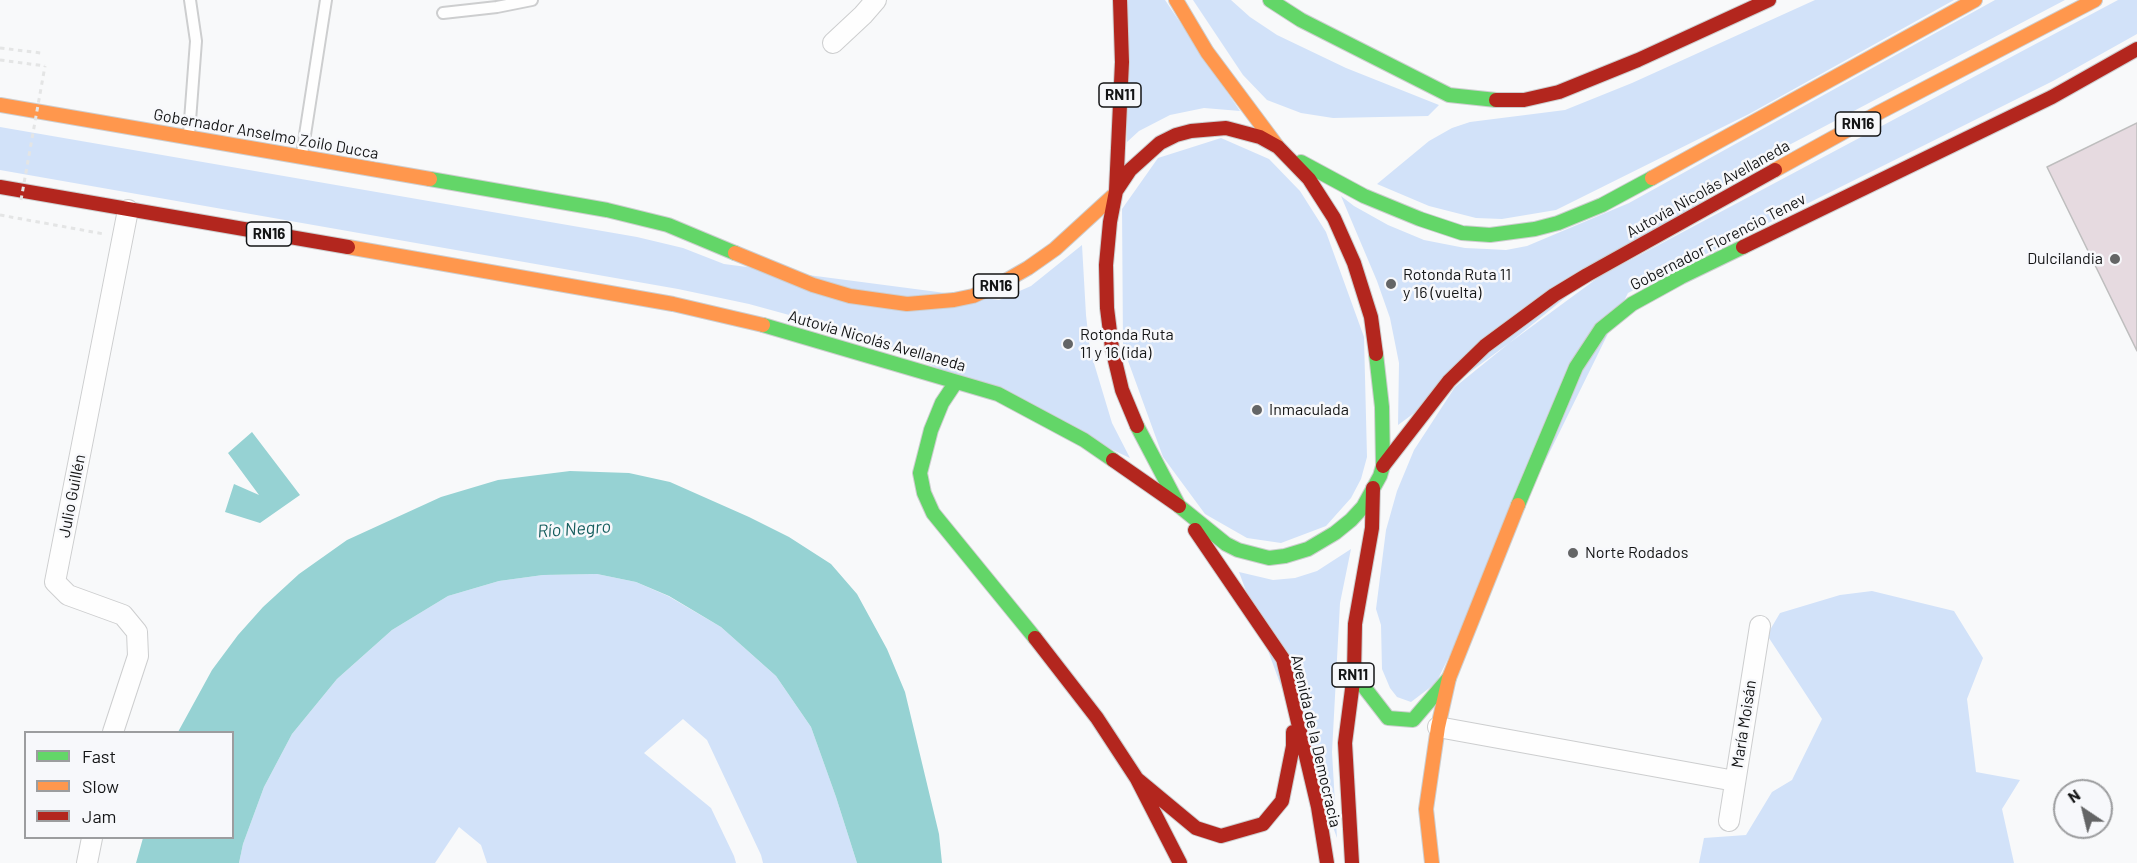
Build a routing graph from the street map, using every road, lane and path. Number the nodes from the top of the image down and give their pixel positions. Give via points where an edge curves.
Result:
1 (190, 0) edge
2 (326, 0) edge
3 (532, 0) edge
4 (876, 0) edge
5 (1120, 0) edge
6 (1176, 0) edge
7 (1270, 0) edge
8 (1769, 0) edge
9 (1975, 0) edge
10 (2095, 0) edge
11 (443, 13) dead end
12 (833, 43) dead end
13 (0, 48) edge
14 (2137, 49) edge
15 (41, 53) dead end
16 (0, 60) edge
17 (0, 105) edge
18 (189, 138) junction
19 (1281, 150) junction
20 (302, 156) junction
21 (0, 188) edge
22 (1115, 193) junction
23 (21, 200) dead end
24 (128, 210) junction
25 (0, 215) edge
26 (122, 237) junction
27 (956, 382) junction
28 (1383, 466) junction
29 (1373, 488) junction
30 (1181, 508) junction
31 (1760, 626) dead end
32 (1354, 674) junction
33 (1449, 678) junction
34 (1291, 694) junction
35 (1438, 727) junction
36 (112, 731) edge
37 (1137, 779) junction
38 (1735, 781) junction
39 (1729, 821) dead end
40 (92, 839) edge
41 (1323, 847) junction
42 (87, 863) edge
43 (1180, 863) edge
44 (1320, 863) edge
45 (1327, 863) edge
46 (1352, 863) edge
47 (1432, 863) edge

1 - 18 lane via 196,41
2 - 20 lane
3 - 11 lane
4 - 12 street
5 - 22 main road, RN11 via 1122,62
6 - 19 main road, RN11 via 1207,52
7 - 8 main road via 1301,20 1449,95 1502,101 1559,92
9 - 19 main road via 1602,206 1535,229 1491,235 1454,231 1364,196
10 - 28 main road, Autovía Nicolás Avellaneda / RN16 via 1869,117 1554,295 1457,373
13 - 15 path
14 - 33 main road, Gobernador Florencio Tenev via 2052,97 1681,277 1632,304 1601,329 1567,386
16 - 23 path, bridge via 45,66
17 - 18 main road, Gobernador Anselmo Zoilo Ducca / RN16
18 - 20 main road, Gobernador Anselmo Zoilo Ducca / RN16
19 - 22 main road, RN11 via 1260,137 1226,128 1191,131 1176,135 1145,154
19 - 28 main road, RN11 via 1323,199 1346,242 1363,289 1372,324 1380,390
20 - 22 main road, Gobernador Anselmo Zoilo Ducca / RN16 via 642,218 813,285 850,296 908,304 973,296 1000,284 1055,249
21 - 24 main road, RN16
22 - 30 main road, RN11 via 1106,265 1107,308 1117,369 1130,412
24 - 26 street, Julio Guillén
24 - 27 main road, Autovía Nicolás Avellaneda / RN16 via 673,304 763,325
25 - 26 path
26 - 36 street, Julio Guillén via 55,582 68,595 123,615 137,632 138,656
27 - 30 main road, Autovía Nicolás Avellaneda / RN16 via 998,394 1051,422 1093,446
27 - 37 main road via 931,430 920,473 933,513 1097,718
28 - 29 main road, RN11
29 - 30 main road, RN11 via 1363,507 1335,533 1308,549 1269,558 1226,544
29 - 32 main road, Avenida de la Democracia / RN11 via 1372,528 1355,624
30 - 34 main road, Avenida de la Democracia / RN11 via 1282,659
31 - 38 street, María Moisán
32 - 33 main road via 1388,718 1413,720
32 - 46 main road, Avenida de la Democracia / RN11 via 1345,743
33 - 35 main road, Gobernador Florencio Tenev
34 - 37 main road via 1293,746 1282,801 1263,824 1221,836 1196,828
34 - 41 main road, Avenida de la Democracia / RN11 via 1318,807
35 - 38 street
35 - 47 main road, Gobernador Florencio Tenev via 1426,809
37 - 43 main road
38 - 39 street, María Moisán
40 - 42 street
41 - 44 main road
41 - 45 main road, Avenida de la Democracia / RN11

